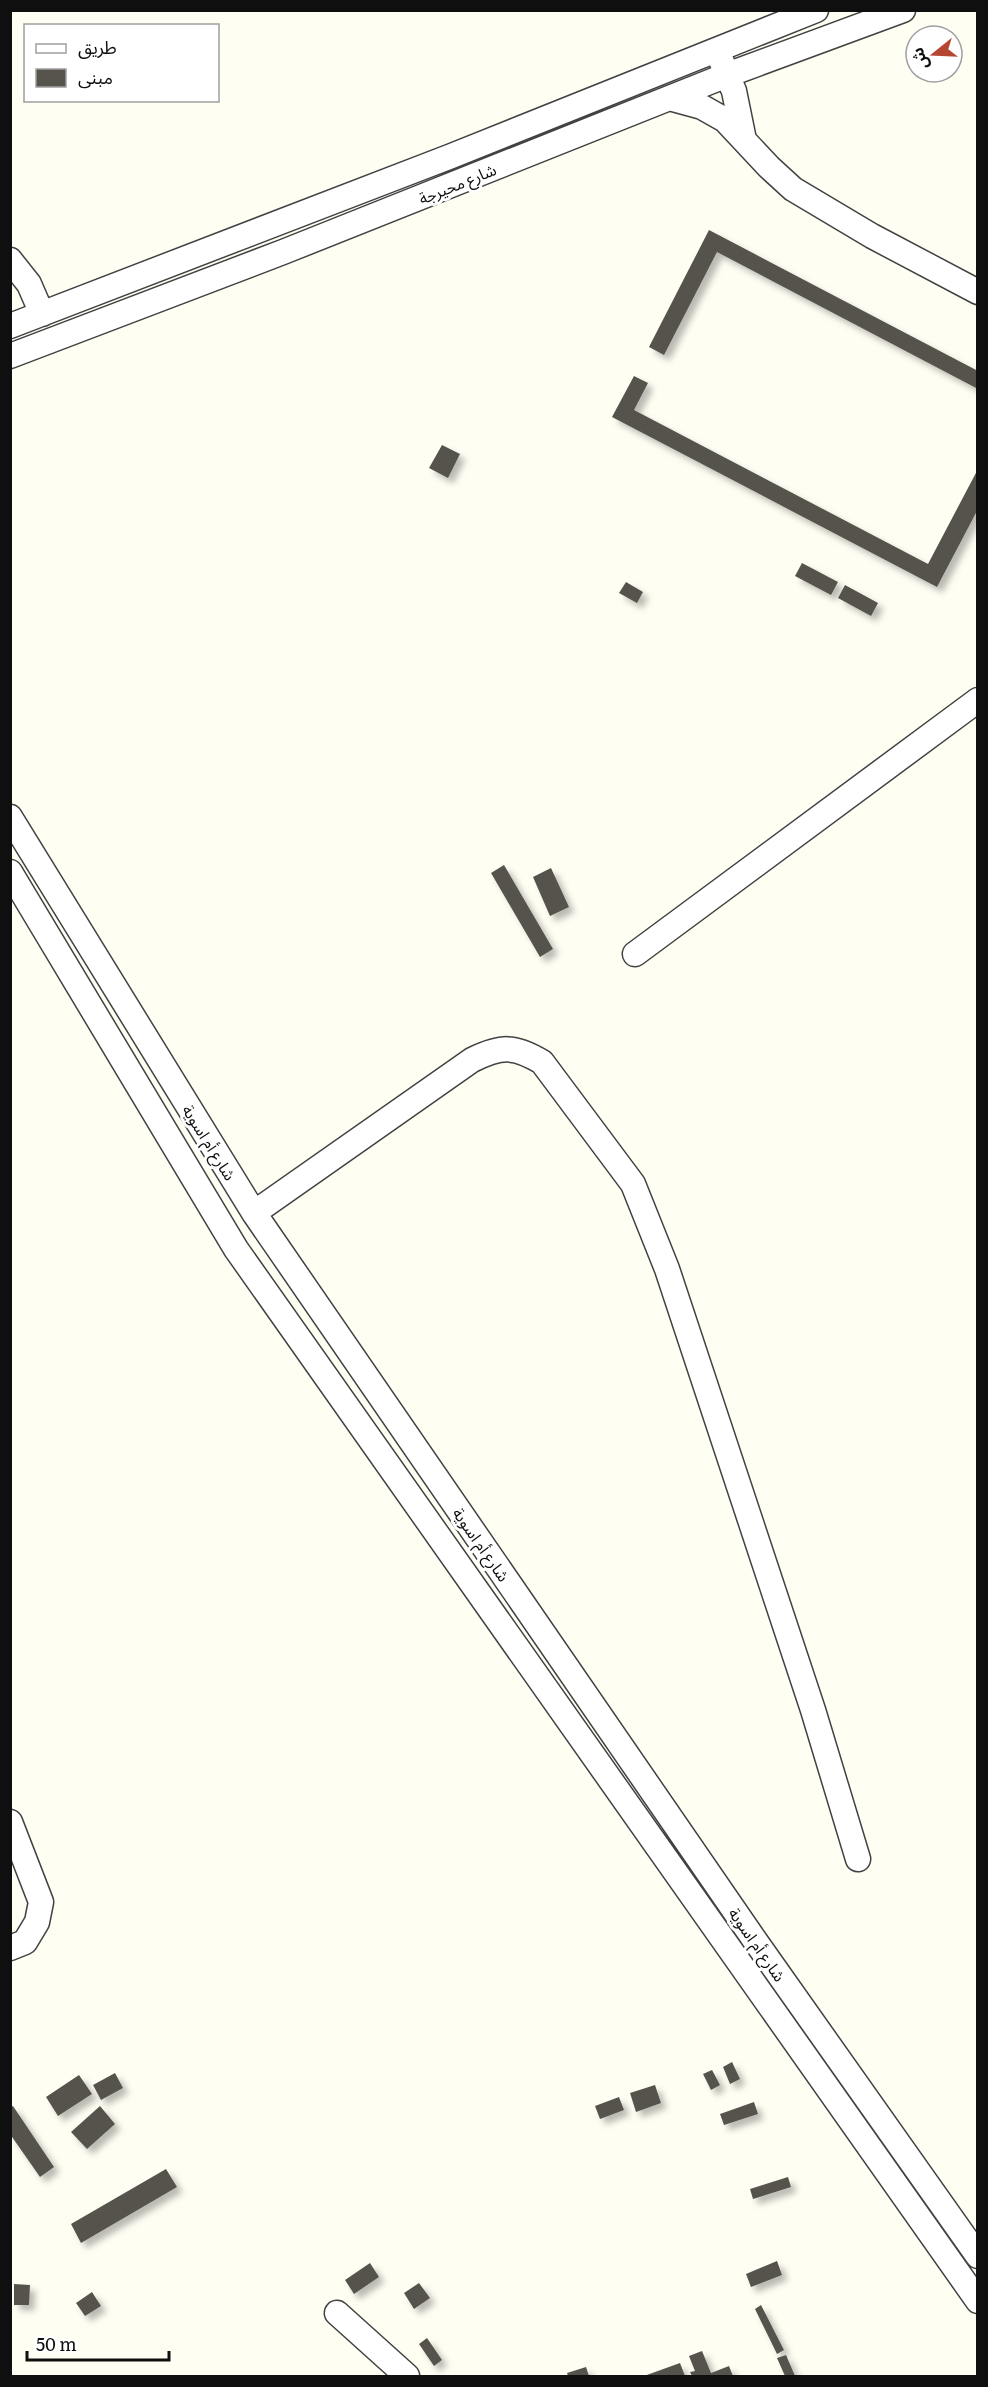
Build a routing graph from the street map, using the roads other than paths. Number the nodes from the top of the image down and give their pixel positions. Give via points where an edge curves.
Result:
1 (816, 10) edge
2 (903, 10) edge
3 (717, 50) junction
4 (727, 75) junction
5 (669, 98) junction
6 (744, 140) junction
7 (10, 260) edge
8 (978, 292) edge
9 (42, 314) junction
10 (10, 326) edge
11 (10, 356) edge
12 (978, 700) edge
13 (10, 817) edge
14 (10, 872) edge
15 (635, 954) dead end
16 (254, 1213) junction
17 (10, 1822) edge
18 (858, 1859) dead end
19 (10, 1948) edge
20 (978, 2256) edge
21 (978, 2301) edge
22 (337, 2313) dead end
23 (407, 2376) edge

1 - 3 street, شارع محيرجة
2 - 4 street, شارع محيرجة
3 - 4 street
3 - 9 street, شارع محيرجة
4 - 5 street, شارع محيرجة
4 - 6 street
5 - 6 street via 702,106 725,120
5 - 11 street, شارع محيرجة
6 - 8 street via 793,189
7 - 9 street via 29,284
9 - 10 street, شارع محيرجة
12 - 15 street
13 - 16 street, شارع أم اسوية
14 - 21 street, شارع أم اسوية via 236,1249
16 - 18 street via 472,1060 503,1048 523,1050 542,1062 633,1184 663,1258
16 - 20 street, شارع أم اسوية via 756,1942
17 - 19 street via 40,1902 37,1922 24,1942
22 - 23 street

